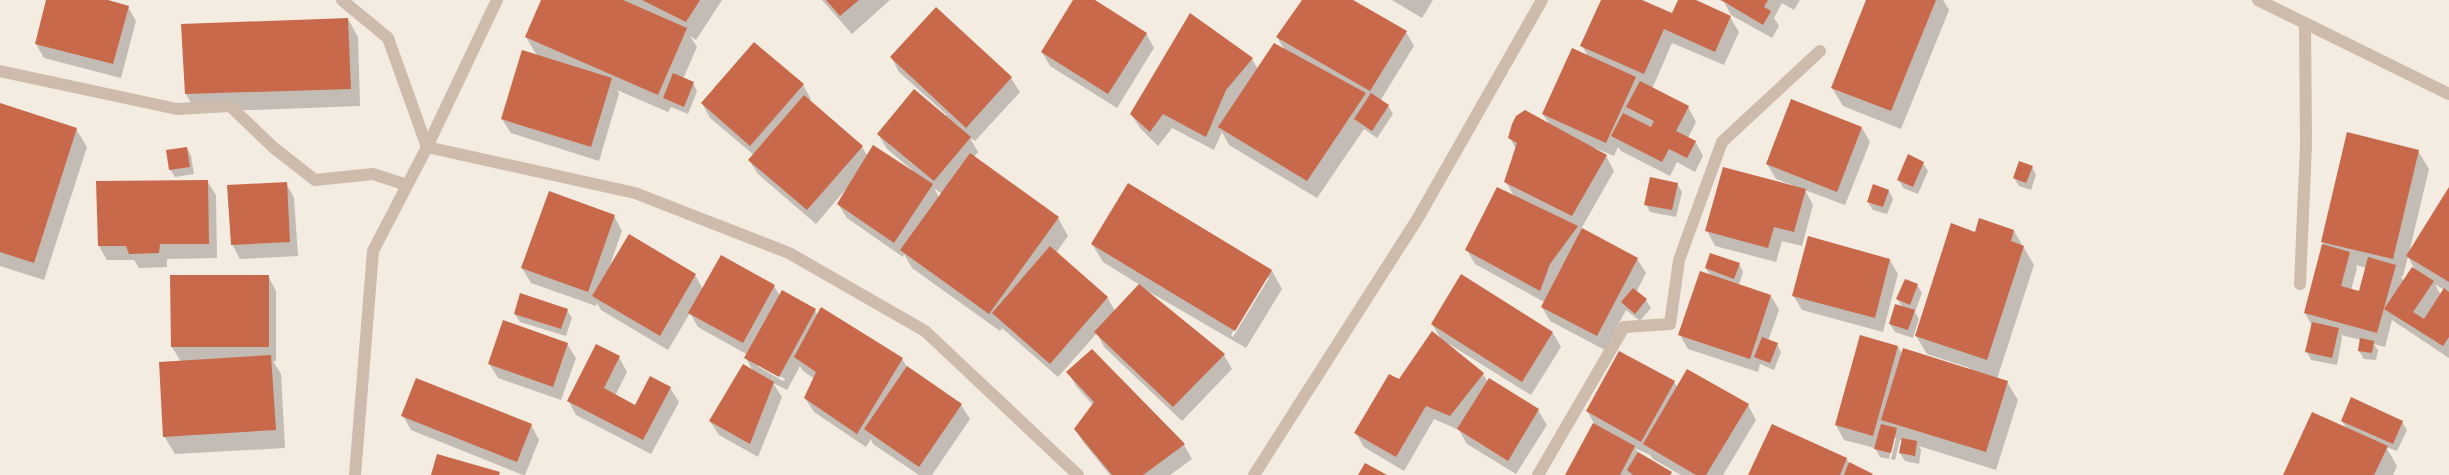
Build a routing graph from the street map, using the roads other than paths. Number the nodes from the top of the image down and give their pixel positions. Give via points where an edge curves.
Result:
1 (342, 0) edge
2 (497, 0) edge
3 (1542, 0) edge
4 (2258, 0) edge
5 (2305, 23) junction
6 (1820, 52) dead end
7 (0, 71) edge
8 (2449, 94) edge
9 (427, 147) junction
10 (408, 185) junction
11 (2300, 284) dead end
12 (355, 475) edge
13 (1078, 475) edge
14 (1254, 475) edge
15 (1538, 475) edge

1 - 9 street via 388,38
2 - 9 street
3 - 14 street via 1418,218
4 - 5 street
5 - 8 street
5 - 11 street via 2306,145
6 - 15 street via 1722,142 1679,260 1670,324 1624,327
7 - 10 street via 177,109 230,106 274,148 315,180 374,174
9 - 10 street
9 - 13 street via 635,193 789,253 924,331
10 - 12 street via 373,251

